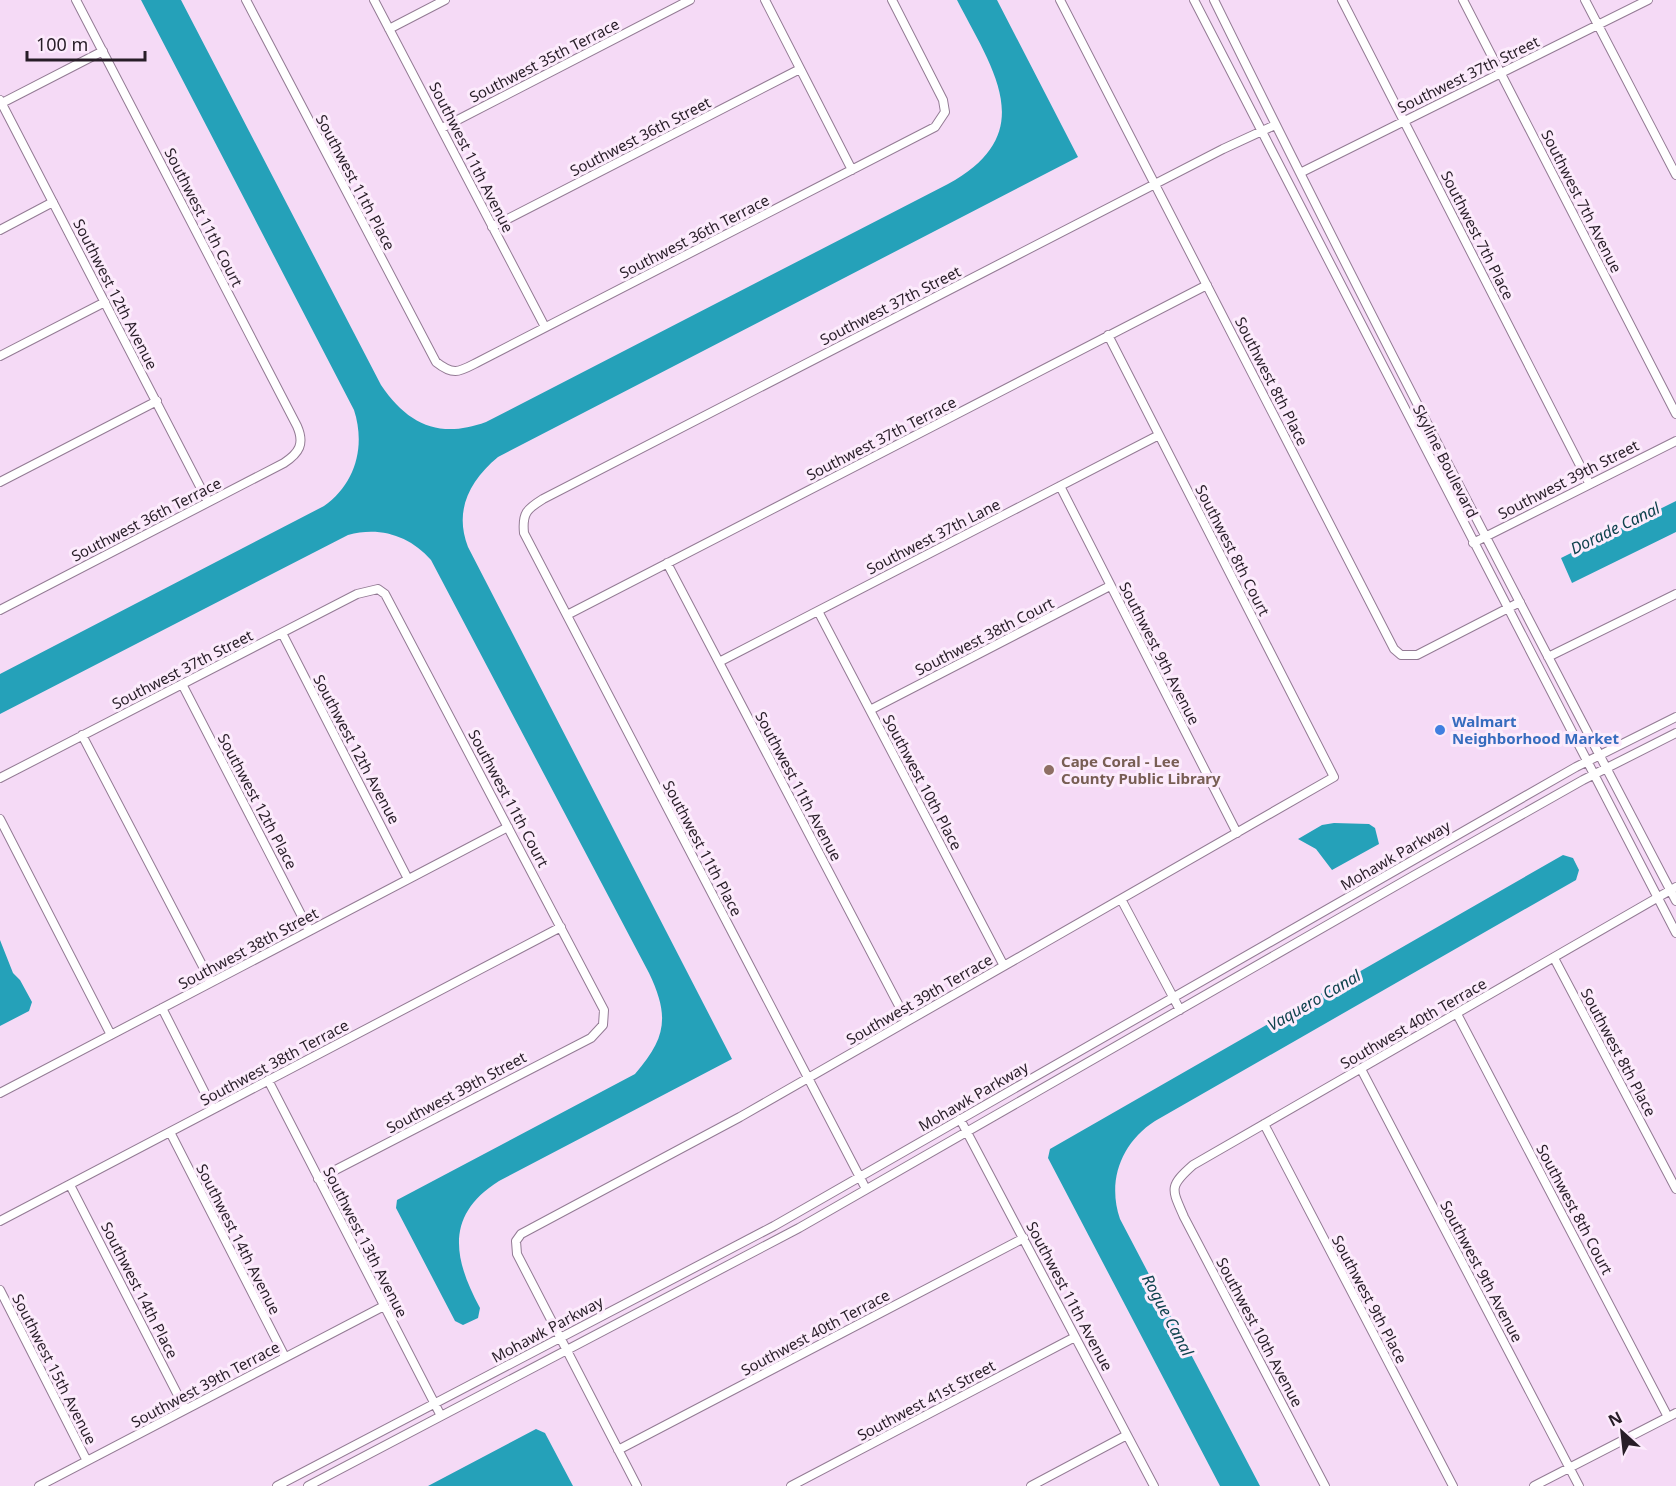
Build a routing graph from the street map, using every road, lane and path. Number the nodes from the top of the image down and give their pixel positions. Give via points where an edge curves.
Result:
1 (76, 0) edge
2 (246, 0) edge
3 (374, 0) edge
4 (445, 0) edge
5 (690, 0) edge
6 (765, 0) edge
7 (892, 0) edge
8 (1060, 0) edge
9 (1194, 0) edge
10 (1214, 0) edge
11 (1342, 0) edge
12 (1463, 0) edge
13 (1586, 0) edge
14 (1648, 0) edge
15 (1598, 25) junction
16 (389, 28) junction
17 (103, 51) junction
18 (800, 69) junction
19 (1501, 73) junction
20 (1, 102) edge
21 (1404, 121) junction
22 (1275, 125) junction
23 (442, 128) junction
24 (1261, 131) junction
25 (852, 170) junction
26 (1300, 173) junction
27 (1676, 175) edge
28 (1155, 184) junction
29 (53, 202) junction
30 (492, 227) junction
31 (0, 230) edge
32 (1207, 285) junction
33 (105, 302) junction
34 (545, 327) junction
35 (1108, 335) junction
36 (0, 356) edge
37 (448, 371) joint
38 (157, 401) junction
39 (1676, 414) edge
40 (1159, 435) junction
41 (1676, 441) edge
42 (300, 448) joint
43 (0, 482) edge
44 (1589, 483) junction
45 (1060, 486) junction
46 (208, 502) junction
47 (522, 517) joint
48 (1486, 536) junction
49 (1473, 543) junction
50 (667, 563) junction
51 (1110, 586) junction
52 (378, 589) joint
53 (1676, 594) edge
54 (1520, 602) junction
55 (0, 609) edge
56 (1508, 609) junction
57 (818, 611) junction
58 (567, 615) junction
59 (282, 633) junction
60 (1548, 657) junction
61 (719, 662) junction
62 (182, 684) junction
63 (870, 710) junction
64 (1676, 717) edge
65 (1676, 733) edge
66 (82, 735) junction
67 (1599, 755) junction
68 (1586, 761) junction
69 (1606, 769) junction
70 (1593, 775) junction
71 (1334, 777) joint
72 (0, 778) edge
73 (0, 819) edge
74 (508, 827) junction
75 (1237, 833) junction
76 (408, 879) junction
77 (1673, 888) edge
78 (1657, 898) junction
79 (1121, 899) junction
80 (1676, 900) edge
81 (561, 927) junction
82 (309, 930) junction
83 (1676, 933) edge
84 (1554, 958) junction
85 (1004, 966) junction
86 (211, 982) junction
87 (1173, 997) junction
88 (162, 1008) junction
89 (1179, 1010) junction
90 (1457, 1014) junction
91 (907, 1021) junction
92 (603, 1025) joint
93 (111, 1035) junction
94 (1361, 1069) junction
95 (809, 1078) junction
96 (268, 1080) junction
97 (0, 1093) edge
98 (213, 1109) junction
99 (960, 1119) junction
100 (1264, 1124) junction
101 (170, 1132) junction
102 (967, 1132) junction
103 (860, 1176) junction
104 (318, 1179) junction
105 (70, 1185) junction
106 (866, 1189) junction
107 (1173, 1190) joint
108 (1676, 1190) edge
109 (0, 1221) edge
110 (1024, 1238) junction
111 (0, 1290) edge
112 (384, 1306) junction
113 (1075, 1337) junction
114 (559, 1338) junction
115 (566, 1351) junction
116 (285, 1357) junction
117 (434, 1403) junction
118 (185, 1409) junction
119 (1672, 1415) edge
120 (441, 1416) junction
121 (1127, 1435) junction
122 (618, 1450) junction
123 (87, 1461) junction
124 (1570, 1468) junction
125 (39, 1486) edge
126 (277, 1486) edge
127 (308, 1486) edge
128 (637, 1486) edge
129 (791, 1486) edge
130 (1031, 1486) edge
131 (1154, 1486) edge
132 (1325, 1486) edge
133 (1453, 1486) edge
134 (1534, 1486) edge
135 (1579, 1486) edge

1 - 17 street, Southwest 11th Court
2 - 37 street, Southwest 11th Place via 436,362
3 - 16 street, Southwest 11th Avenue
4 - 16 street
5 - 23 street, Southwest 35th Terrace
6 - 18 street
7 - 25 street, Southwest 36th Terrace via 938,89 945,112 935,127
8 - 28 street, Southwest 8th Place
9 - 24 street, Skyline Boulevard
10 - 22 street, Skyline Boulevard
11 - 21 street, Southwest 7th Place
12 - 19 street, Southwest 7th Avenue
13 - 15 street
14 - 15 street, Southwest 37th Street
15 - 19 street, Southwest 37th Street
15 - 27 street
16 - 23 street, Southwest 11th Avenue
17 - 20 street
17 - 42 street, Southwest 11th Court via 297,426
18 - 25 street
18 - 30 street, Southwest 36th Street
19 - 21 street, Southwest 37th Street
19 - 39 street, Southwest 7th Avenue
20 - 29 street, Southwest 12th Avenue
21 - 26 street, Southwest 37th Street
21 - 44 street, Southwest 7th Place
22 - 24 street, Southwest 37th Street
22 - 26 street, Skyline Boulevard
23 - 30 street, Southwest 11th Avenue
24 - 28 street, Southwest 37th Street
24 - 49 street, Skyline Boulevard
25 - 34 street, Southwest 36th Terrace
26 - 48 street, Skyline Boulevard
28 - 32 street, Southwest 8th Place
28 - 47 street, Southwest 37th Street via 543,499
29 - 31 street
29 - 33 street, Southwest 12th Avenue
30 - 34 street, Southwest 11th Avenue
32 - 35 street, Southwest 37th Terrace
32 - 56 street, Southwest 8th Place via 1394,649 1401,656 1417,655
33 - 36 street
33 - 38 street, Southwest 12th Avenue
34 - 37 street, Southwest 36th Terrace via 459,371
35 - 40 street, Southwest 8th Court
35 - 50 street, Southwest 37th Terrace
38 - 43 street
38 - 46 street, Southwest 12th Avenue
40 - 45 street, Southwest 37th Lane
40 - 71 street, Southwest 8th Court
41 - 44 street, Southwest 39th Street
42 - 46 street, Southwest 36th Terrace via 296,456
44 - 48 street, Southwest 39th Street
45 - 51 street, Southwest 9th Avenue
45 - 57 street, Southwest 37th Lane
46 - 55 street, Southwest 36th Terrace
47 - 58 street, Southwest 11th Place via 524,532
48 - 49 street, Southwest 39th Street
48 - 54 street, Skyline Boulevard
49 - 56 street, Skyline Boulevard
50 - 58 street, Southwest 37th Terrace
50 - 61 street, Southwest 11th Avenue
51 - 63 street, Southwest 38th Court
51 - 75 street, Southwest 9th Avenue
52 - 59 street, Southwest 37th Street via 366,590
52 - 74 street, Southwest 11th Court via 395,609
53 - 60 street
54 - 56 street, Southwest 8th Place
54 - 60 street, Skyline Boulevard
56 - 68 street, Skyline Boulevard
57 - 61 street, Southwest 37th Lane
57 - 63 street, Southwest 10th Place
58 - 95 street, Southwest 11th Place
59 - 62 street, Southwest 37th Street
59 - 76 street, Southwest 12th Avenue
60 - 67 street, Skyline Boulevard
61 - 91 street, Southwest 11th Avenue
62 - 66 street, Southwest 37th Street
62 - 82 street, Southwest 12th Place
63 - 85 street, Southwest 10th Place
64 - 67 street, Mohawk Parkway
65 - 69 street, Mohawk Parkway
66 - 72 street, Southwest 37th Street
66 - 86 street
67 - 68 street, Mohawk Parkway
67 - 69 street, Skyline Boulevard
68 - 70 street, Skyline Boulevard
68 - 87 street, Mohawk Parkway
69 - 70 street, Mohawk Parkway
69 - 77 street, Skyline Boulevard
70 - 78 street, Skyline Boulevard
70 - 89 street, Mohawk Parkway
71 - 75 street, Southwest 39th Terrace
73 - 93 street
74 - 76 street, Southwest 38th Street
74 - 81 street, Southwest 11th Court
75 - 79 street, Southwest 39th Terrace
76 - 82 street, Southwest 38th Street
77 - 78 street, Southwest 40th Terrace
77 - 80 street, Skyline Boulevard
78 - 83 street, Skyline Boulevard
78 - 84 street, Southwest 40th Terrace
79 - 85 street, Southwest 39th Terrace
79 - 87 street
81 - 92 street, Southwest 11th Court via 604,1010
81 - 96 street, Southwest 38th Terrace
82 - 86 street, Southwest 38th Street
84 - 90 street, Southwest 40th Terrace
84 - 108 street, Southwest 8th Place
85 - 91 street, Southwest 39th Terrace
86 - 88 street, Southwest 38th Street
87 - 89 street
87 - 99 street, Mohawk Parkway
88 - 93 street, Southwest 38th Street
88 - 98 street
89 - 102 street, Mohawk Parkway
90 - 94 street, Southwest 40th Terrace
90 - 119 street, Southwest 8th Court
91 - 95 street, Southwest 39th Terrace
92 - 104 street, Southwest 39th Street via 591,1038
93 - 97 street, Southwest 38th Street
94 - 100 street, Southwest 40th Terrace
94 - 124 street, Southwest 9th Avenue
95 - 103 street, Southwest 11th Place
95 - 114 street, Southwest 39th Terrace via 521,1234 516,1241 517,1254
96 - 98 street, Southwest 38th Terrace
96 - 104 street, Southwest 13th Avenue
98 - 101 street, Southwest 38th Terrace
99 - 102 street, Southwest 11th Avenue
99 - 103 street, Mohawk Parkway
100 - 107 street, Southwest 40th Terrace via 1192,1165 1175,1181
100 - 133 street, Southwest 9th Place
101 - 105 street, Southwest 38th Terrace
101 - 116 street, Southwest 14th Avenue
102 - 106 street, Mohawk Parkway
102 - 110 street, Southwest 11th Avenue
103 - 106 street, Southwest 11th Place
103 - 114 street, Mohawk Parkway via 774,1226
104 - 112 street, Southwest 13th Avenue
105 - 109 street, Southwest 38th Terrace
105 - 118 street, Southwest 14th Place
106 - 115 street, Mohawk Parkway
107 - 132 street, Southwest 10th Avenue
110 - 113 street, Southwest 11th Avenue
110 - 122 street, Southwest 40th Terrace
111 - 123 street, Southwest 15th Avenue
112 - 116 street, Southwest 39th Terrace
112 - 117 street, Southwest 13th Avenue
113 - 121 street, Southwest 11th Avenue
113 - 129 street, Southwest 41st Street
114 - 115 street
114 - 117 street, Mohawk Parkway
115 - 120 street, Mohawk Parkway
115 - 122 street
116 - 118 street, Southwest 39th Terrace
117 - 120 street, Southwest 13th Avenue
117 - 126 street, Mohawk Parkway
118 - 123 street, Southwest 39th Terrace
119 - 124 street
120 - 127 street, Mohawk Parkway
121 - 130 street
121 - 131 street, Southwest 11th Avenue
122 - 128 street
123 - 125 street, Southwest 39th Terrace
124 - 134 street
124 - 135 street, Southwest 9th Avenue

